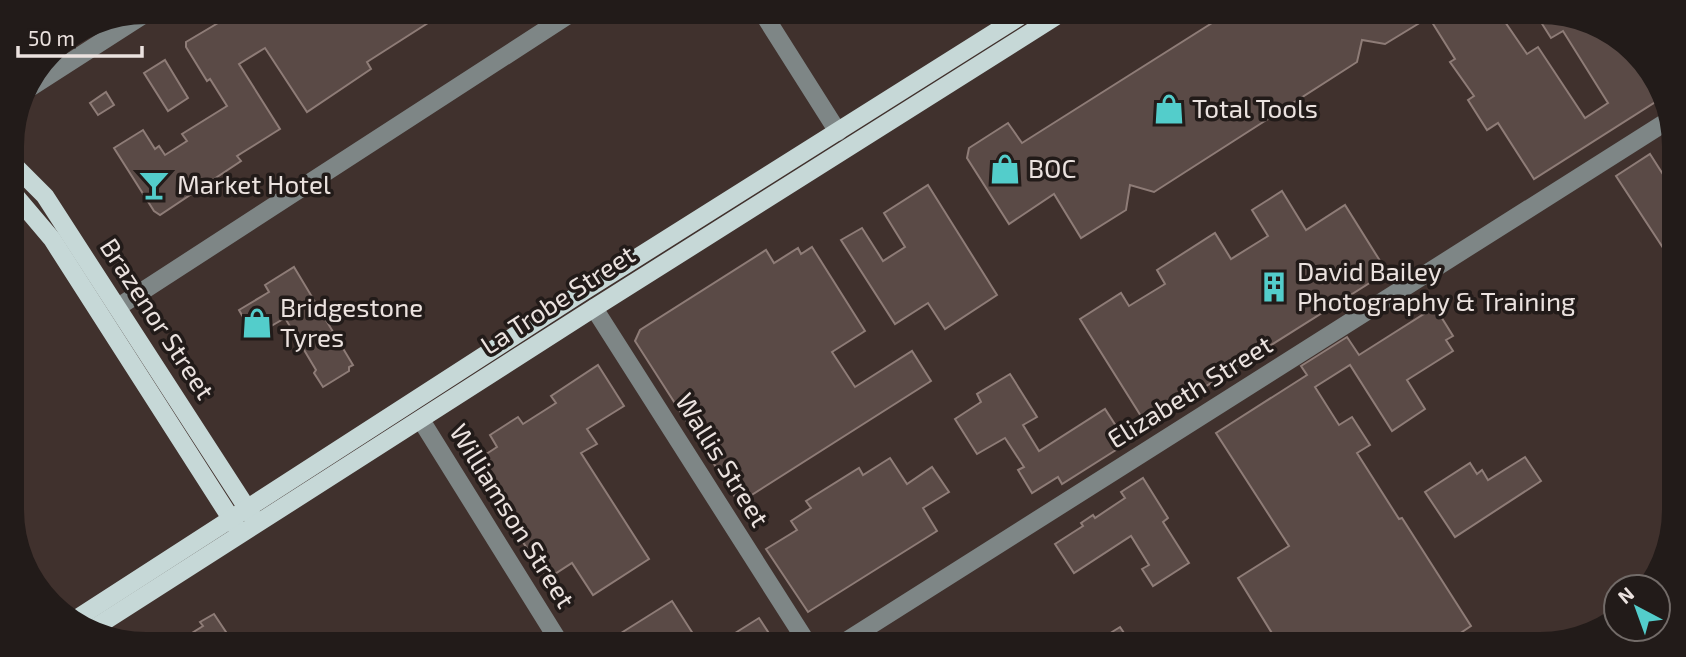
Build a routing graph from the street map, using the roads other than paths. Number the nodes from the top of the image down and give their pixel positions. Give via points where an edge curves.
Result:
1 (555, 24) edge
2 (770, 24) edge
3 (1008, 24) edge
4 (1044, 24) edge
5 (125, 27) edge
6 (47, 77) edge
7 (1659, 126) edge
8 (838, 132) junction
9 (848, 148) junction
10 (25, 176) edge
11 (25, 207) edge
12 (584, 291) junction
13 (118, 307) junction
14 (594, 308) junction
15 (102, 317) junction
16 (411, 404) junction
17 (421, 420) junction
18 (253, 516) junction
19 (236, 527) junction
20 (83, 615) edge
21 (101, 624) edge
22 (553, 632) edge
23 (800, 632) edge
24 (860, 632) edge

1 - 13 street
2 - 8 street
3 - 8 main road, La Trobe Street
4 - 9 main road, La Trobe Street
5 - 6 street
7 - 24 street, Elizabeth Street
8 - 9 main road
8 - 12 main road, La Trobe Street
9 - 14 main road, La Trobe Street
10 - 13 main road, Brazenor Street via 45,196
11 - 15 main road, Brazenor Street via 52,239
12 - 14 main road
12 - 16 main road, La Trobe Street
13 - 15 main road
13 - 18 main road, Brazenor Street
14 - 17 main road, La Trobe Street
14 - 23 street, Wallis Street
15 - 19 main road, Brazenor Street
16 - 17 main road
16 - 18 main road, La Trobe Street
17 - 18 main road, La Trobe Street
17 - 22 street, Williamson Street
18 - 19 main road, La Trobe Street
19 - 20 main road, La Trobe Street
19 - 21 main road, La Trobe Street

